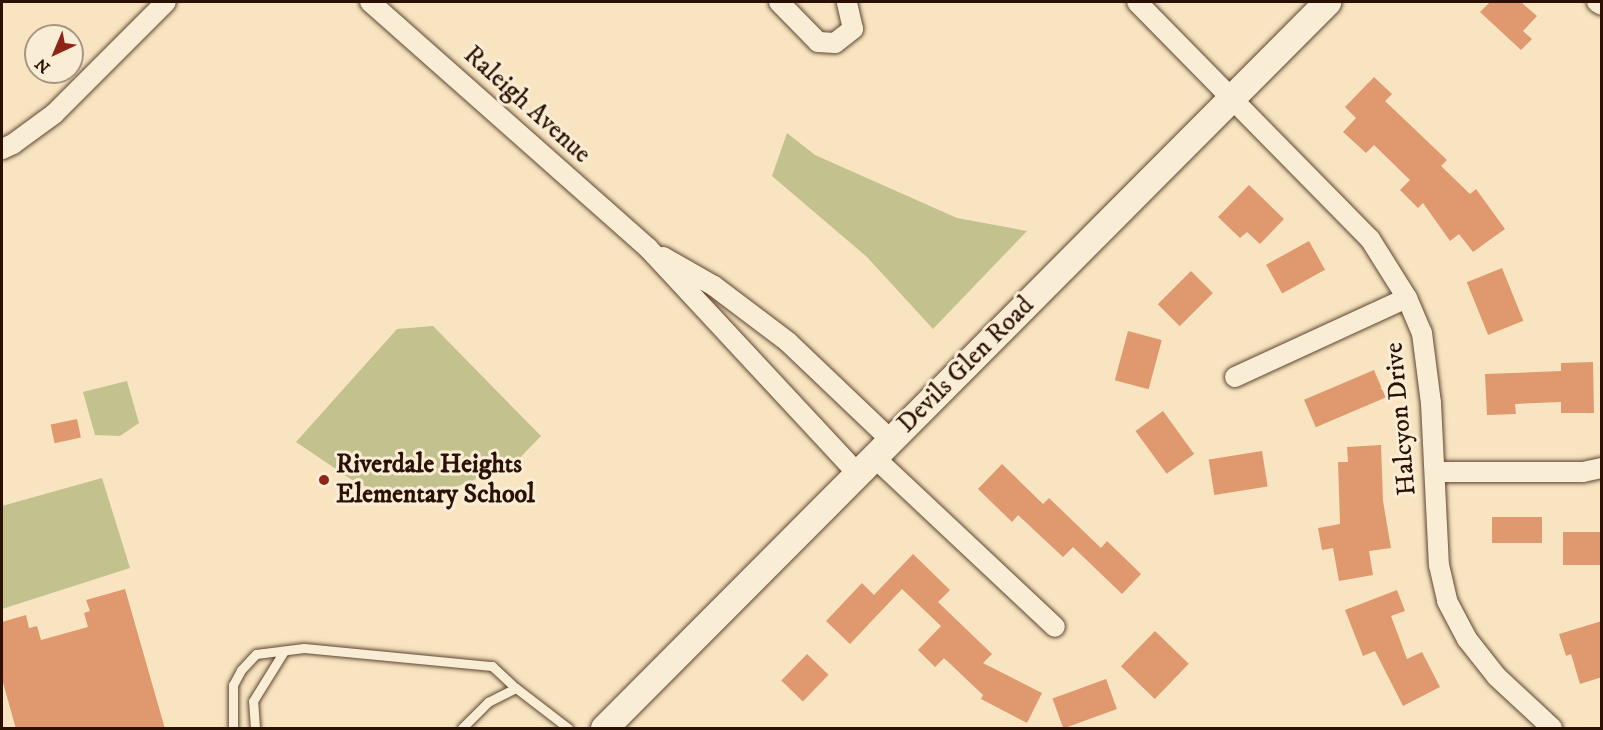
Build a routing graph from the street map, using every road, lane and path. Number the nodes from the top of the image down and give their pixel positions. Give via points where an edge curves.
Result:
1 (166, 2) edge
2 (370, 2) edge
3 (779, 2) edge
4 (847, 2) edge
5 (1137, 2) edge
6 (1328, 2) edge
7 (1597, 2) edge
8 (1602, 5) edge
9 (1232, 98) junction
10 (2, 149) edge
11 (648, 248) junction
12 (1407, 298) junction
13 (1235, 377) dead end
14 (874, 457) junction
15 (1602, 468) edge
16 (1435, 472) junction
17 (1055, 627) dead end
18 (284, 651) junction
19 (516, 688) junction
20 (233, 729) edge
21 (255, 729) edge
22 (462, 729) edge
23 (568, 729) edge
24 (604, 729) edge
25 (1552, 729) edge

1 - 10 street via 54,114
2 - 11 street, Raleigh Avenue
3 - 4 street via 818,42 835,43 853,29
5 - 9 street, Halcyon Drive
6 - 9 main road, Devils Glen Road
7 - 8 street
9 - 12 street, Halcyon Drive via 1370,239
9 - 14 main road, Devils Glen Road
11 - 14 street, Raleigh Avenue
11 - 14 street, Raleigh Avenue via 714,286 788,342
12 - 13 street
12 - 16 street, Halcyon Drive via 1422,333
14 - 17 street
14 - 24 main road, Devils Glen Road
15 - 16 street via 1583,472
16 - 25 street, Halcyon Drive via 1439,565 1447,601 1467,639 1497,677
18 - 19 lane via 304,648 492,666
18 - 20 lane via 256,654 241,670 233,685
18 - 21 lane via 253,701
19 - 22 lane via 488,702
19 - 23 lane

